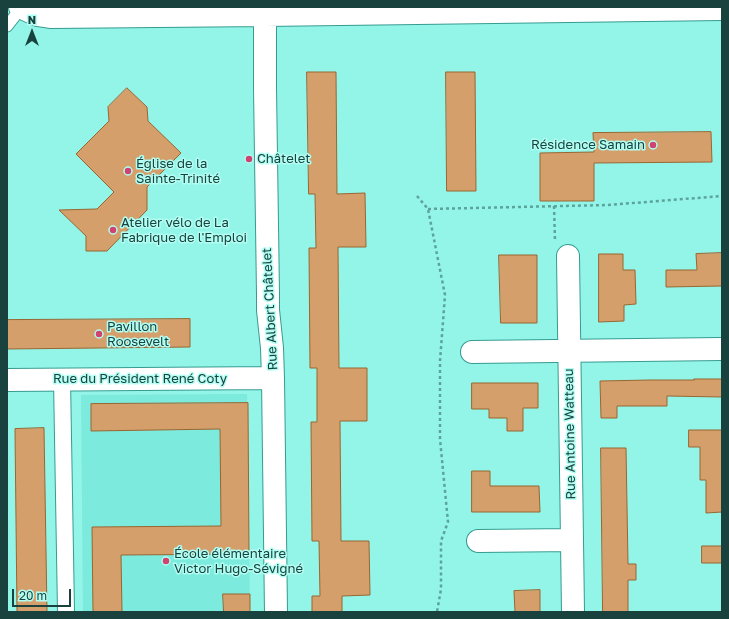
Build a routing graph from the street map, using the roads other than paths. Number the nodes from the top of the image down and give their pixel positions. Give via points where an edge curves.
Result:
1 (21, 7) edge
2 (722, 9) edge
3 (265, 11) edge
4 (7, 26) edge
5 (568, 256) road end
6 (722, 349) edge
7 (569, 351) junction
8 (472, 352) dead end
9 (273, 378) junction
10 (62, 379) junction
11 (7, 380) edge
12 (572, 540) junction
13 (478, 541) dead end
14 (66, 612) edge
15 (276, 612) edge
16 (573, 612) edge

1 - 3 street via 37,15 50,17
1 - 4 lane
2 - 3 street
3 - 9 street, Rue Albert Châtelet via 268,300
5 - 7 street, Rue Antoine Watteau
6 - 7 street
7 - 8 street
7 - 12 street, Rue Antoine Watteau
9 - 10 street, Rue du Président René Coty
9 - 15 street, Rue Albert Châtelet
10 - 11 street, Rue du Président René Coty
10 - 14 street
12 - 13 street
12 - 16 street, Rue Antoine Watteau

